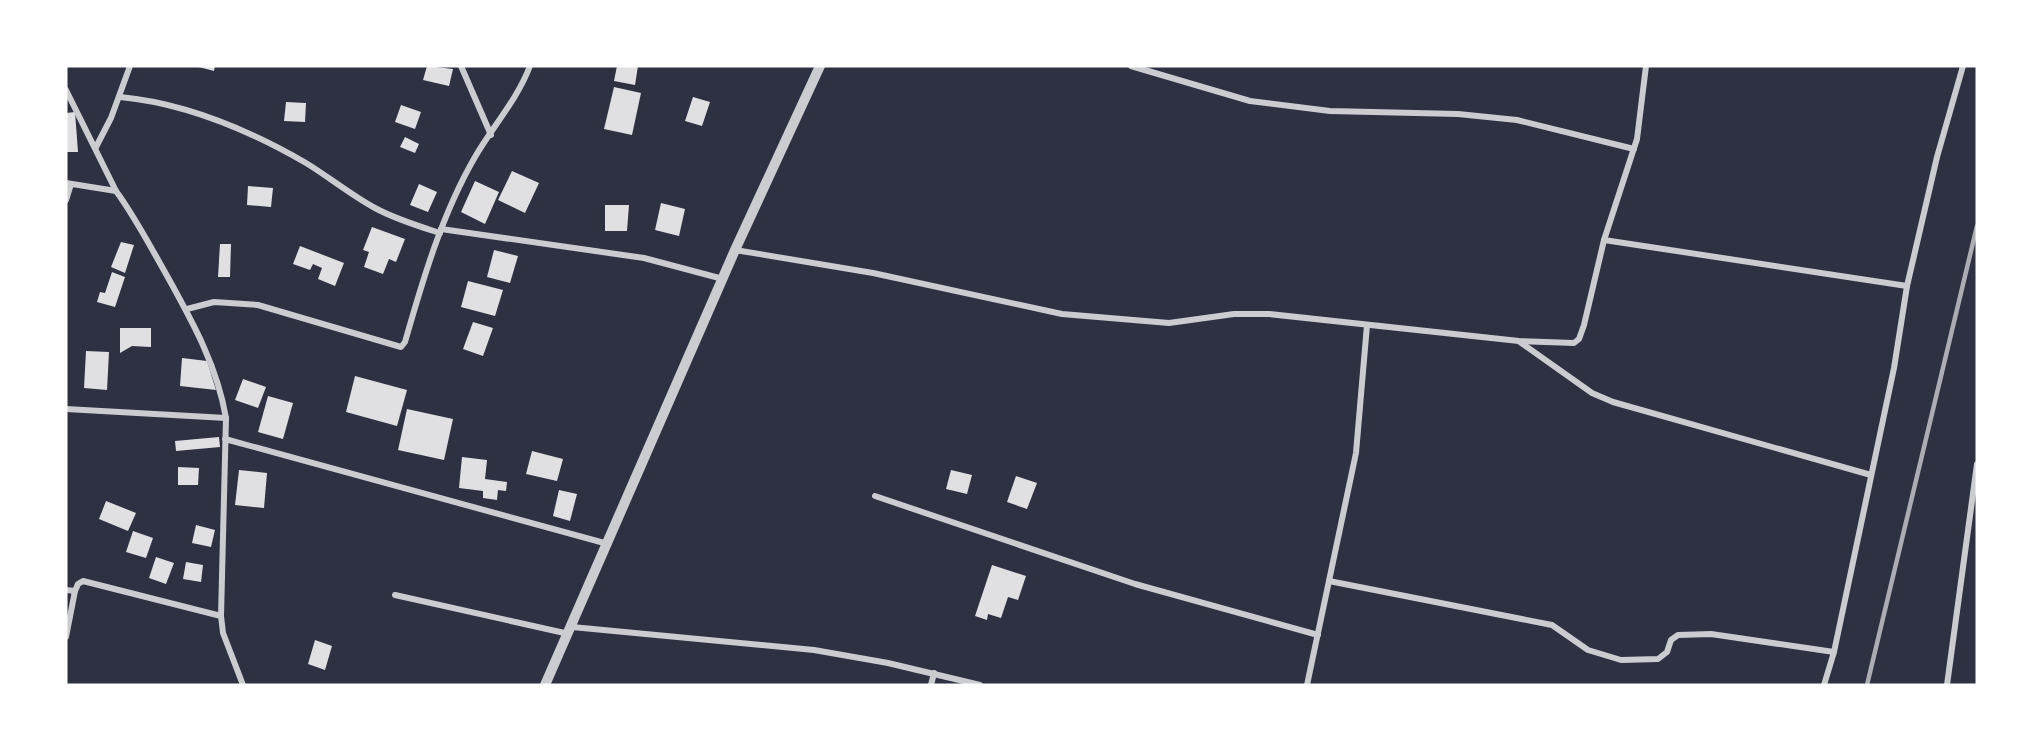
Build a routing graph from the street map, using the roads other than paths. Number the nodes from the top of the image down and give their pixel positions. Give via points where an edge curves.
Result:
1 (130, 66) edge
2 (460, 66) edge
3 (530, 66) edge
4 (820, 66) edge
5 (1131, 66) edge
6 (1646, 66) edge
7 (1963, 66) edge
8 (66, 90) edge
9 (120, 97) junction
10 (491, 135) junction
11 (96, 147) junction
12 (1634, 150) junction
13 (69, 184) edge
14 (116, 191) junction
15 (66, 200) edge
16 (440, 231) junction
17 (1604, 240) junction
18 (735, 250) junction
19 (723, 279) junction
20 (1907, 286) junction
21 (187, 309) junction
22 (1367, 325) junction
23 (1519, 341) junction
24 (66, 409) edge
25 (226, 418) junction
26 (225, 439) junction
27 (1977, 464) edge
28 (1871, 475) junction
29 (875, 496) dead end
30 (609, 544) junction
31 (1329, 581) junction
32 (66, 590) edge
33 (75, 591) junction
34 (395, 595) dead end
35 (221, 616) junction
36 (571, 631) junction
37 (1318, 635) junction
38 (66, 637) edge
39 (1834, 652) junction
40 (934, 673) junction
41 (244, 685) edge
42 (545, 685) edge
43 (931, 685) edge
44 (980, 685) edge
45 (1307, 685) edge
46 (1824, 685) edge
47 (1947, 685) edge

1 - 9 street
2 - 10 street
3 - 10 street
4 - 18 street
5 - 12 street via 1250,101 1330,111 1458,114 1517,120
6 - 12 street
7 - 20 street
8 - 11 street
9 - 11 street
9 - 16 street via 191,111 240,131 305,163 376,208
10 - 16 street
11 - 14 street
12 - 17 street
13 - 14 street
13 - 15 street
14 - 21 street
16 - 19 street via 644,258
16 - 21 street via 401,347 258,305 214,302
17 - 20 street
17 - 23 street via 1580,339 1574,343
18 - 19 street
18 - 22 street via 873,273 1062,314 1169,322 1269,314
19 - 30 street
20 - 28 street
21 - 25 street via 213,367
22 - 23 street
22 - 31 street via 1356,453
23 - 28 street via 1592,393 1613,402
24 - 25 street
25 - 26 street
26 - 30 street
26 - 35 street
27 - 47 street
28 - 39 street
29 - 37 street via 1135,584
30 - 36 street
31 - 37 street
31 - 39 street via 1551,625 1588,650 1621,660 1658,659 1678,635 1711,634
32 - 33 street
33 - 35 street via 83,581
33 - 38 street
34 - 36 street
35 - 41 street via 223,633
36 - 40 street via 814,650
36 - 42 street
37 - 45 street
39 - 46 street
40 - 43 street
40 - 44 street

